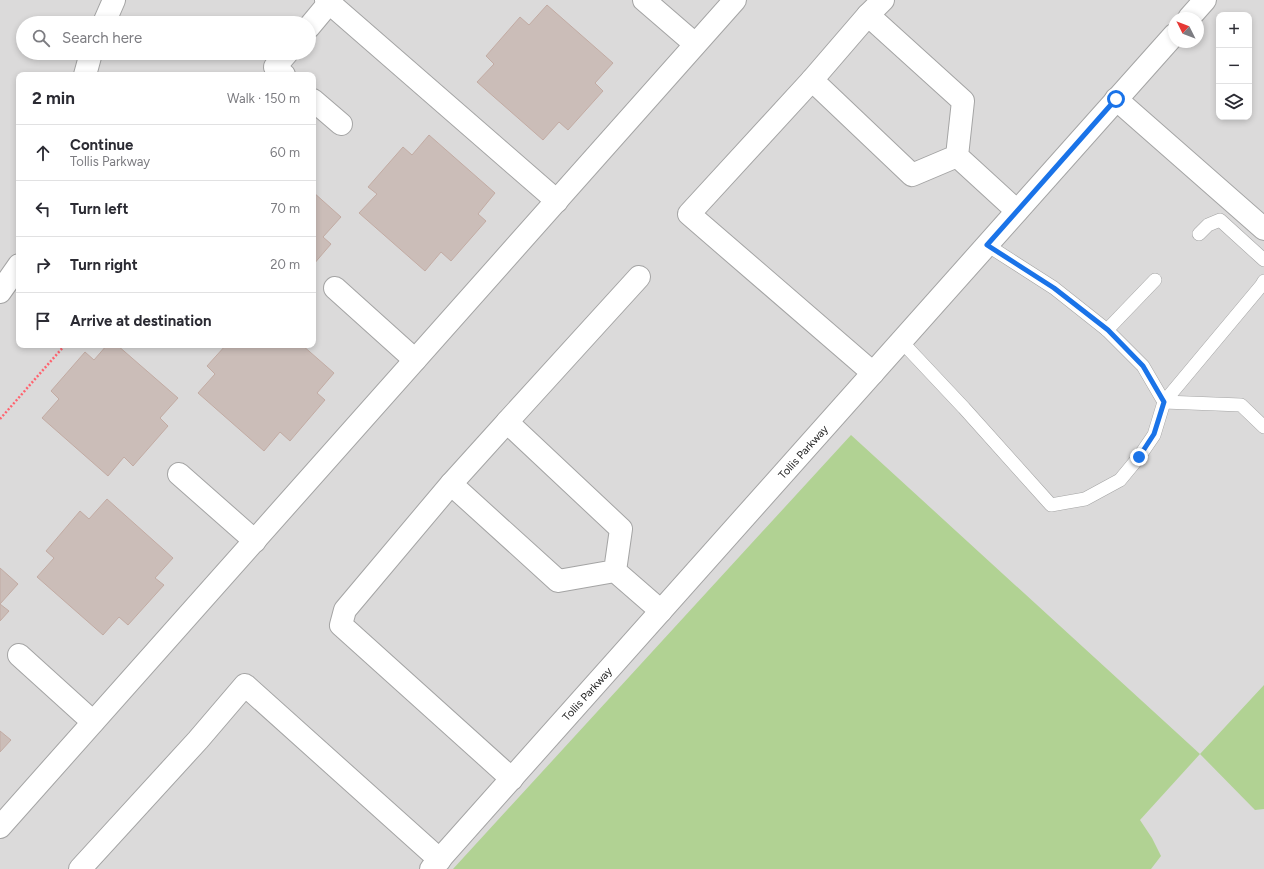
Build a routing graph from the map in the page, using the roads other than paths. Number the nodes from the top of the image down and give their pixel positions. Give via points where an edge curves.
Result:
1 (114, 0) edge
2 (644, 0) edge
3 (735, 0) edge
4 (1205, 0) edge
5 (328, 1) edge
6 (876, 8) edge
7 (1194, 12) edge
8 (107, 16) edge
9 (316, 17) edge
10 (1168, 42) edge
11 (695, 44) junction
12 (89, 60) edge
13 (281, 60) edge
14 (86, 72) edge
15 (281, 72) edge
16 (812, 80) junction
17 (1116, 99) junction
18 (316, 103) edge
19 (340, 124) dead end
20 (957, 156) junction
21 (557, 201) junction
22 (1017, 211) junction
23 (1264, 230) edge
24 (1198, 234) dead end
25 (987, 245) junction
26 (1264, 260) edge
27 (16, 269) edge
28 (639, 277) dead end
29 (1155, 280) dead end
30 (1264, 281) edge
31 (335, 288) dead end
32 (0, 292) edge
33 (1108, 330) junction
34 (901, 341) junction
35 (415, 360) junction
36 (873, 373) junction
37 (1164, 402) junction
38 (508, 422) junction
39 (1264, 427) edge
40 (179, 474) dead end
41 (451, 484) junction
42 (255, 540) junction
43 (615, 571) junction
44 (661, 611) junction
45 (19, 655) dead end
46 (93, 722) junction
47 (512, 779) junction
48 (0, 827) edge
49 (436, 864) edge
50 (80, 869) edge

1 - 8 street
2 - 11 street
3 - 11 street
4 - 7 street
5 - 9 street
5 - 21 street
6 - 16 street
6 - 20 street via 963,101
10 - 17 street, Tollis Parkway
11 - 21 street
12 - 14 street
13 - 15 street via 275,67
16 - 20 street via 912,174
16 - 36 street via 689,214
17 - 22 street, Tollis Parkway
17 - 23 street
18 - 19 street
20 - 22 street
21 - 35 street
22 - 25 street, Tollis Parkway
24 - 26 lane via 1208,225 1220,220
25 - 33 lane via 1054,288
25 - 34 street, Tollis Parkway
27 - 32 street
28 - 38 street
29 - 33 lane
30 - 37 lane
31 - 35 street
33 - 37 lane via 1143,366
34 - 36 street, Tollis Parkway
34 - 37 lane via 1051,505 1085,499 1120,480 1154,434
35 - 42 street
36 - 44 street, Tollis Parkway
37 - 39 lane via 1241,405
38 - 41 street
38 - 43 street via 621,529
40 - 42 street
41 - 43 street via 558,581
41 - 47 street via 346,610 341,626
42 - 46 street
43 - 44 street
44 - 47 street, Tollis Parkway
45 - 46 street
46 - 48 street
47 - 49 street, Tollis Parkway
49 - 50 street via 245,685

